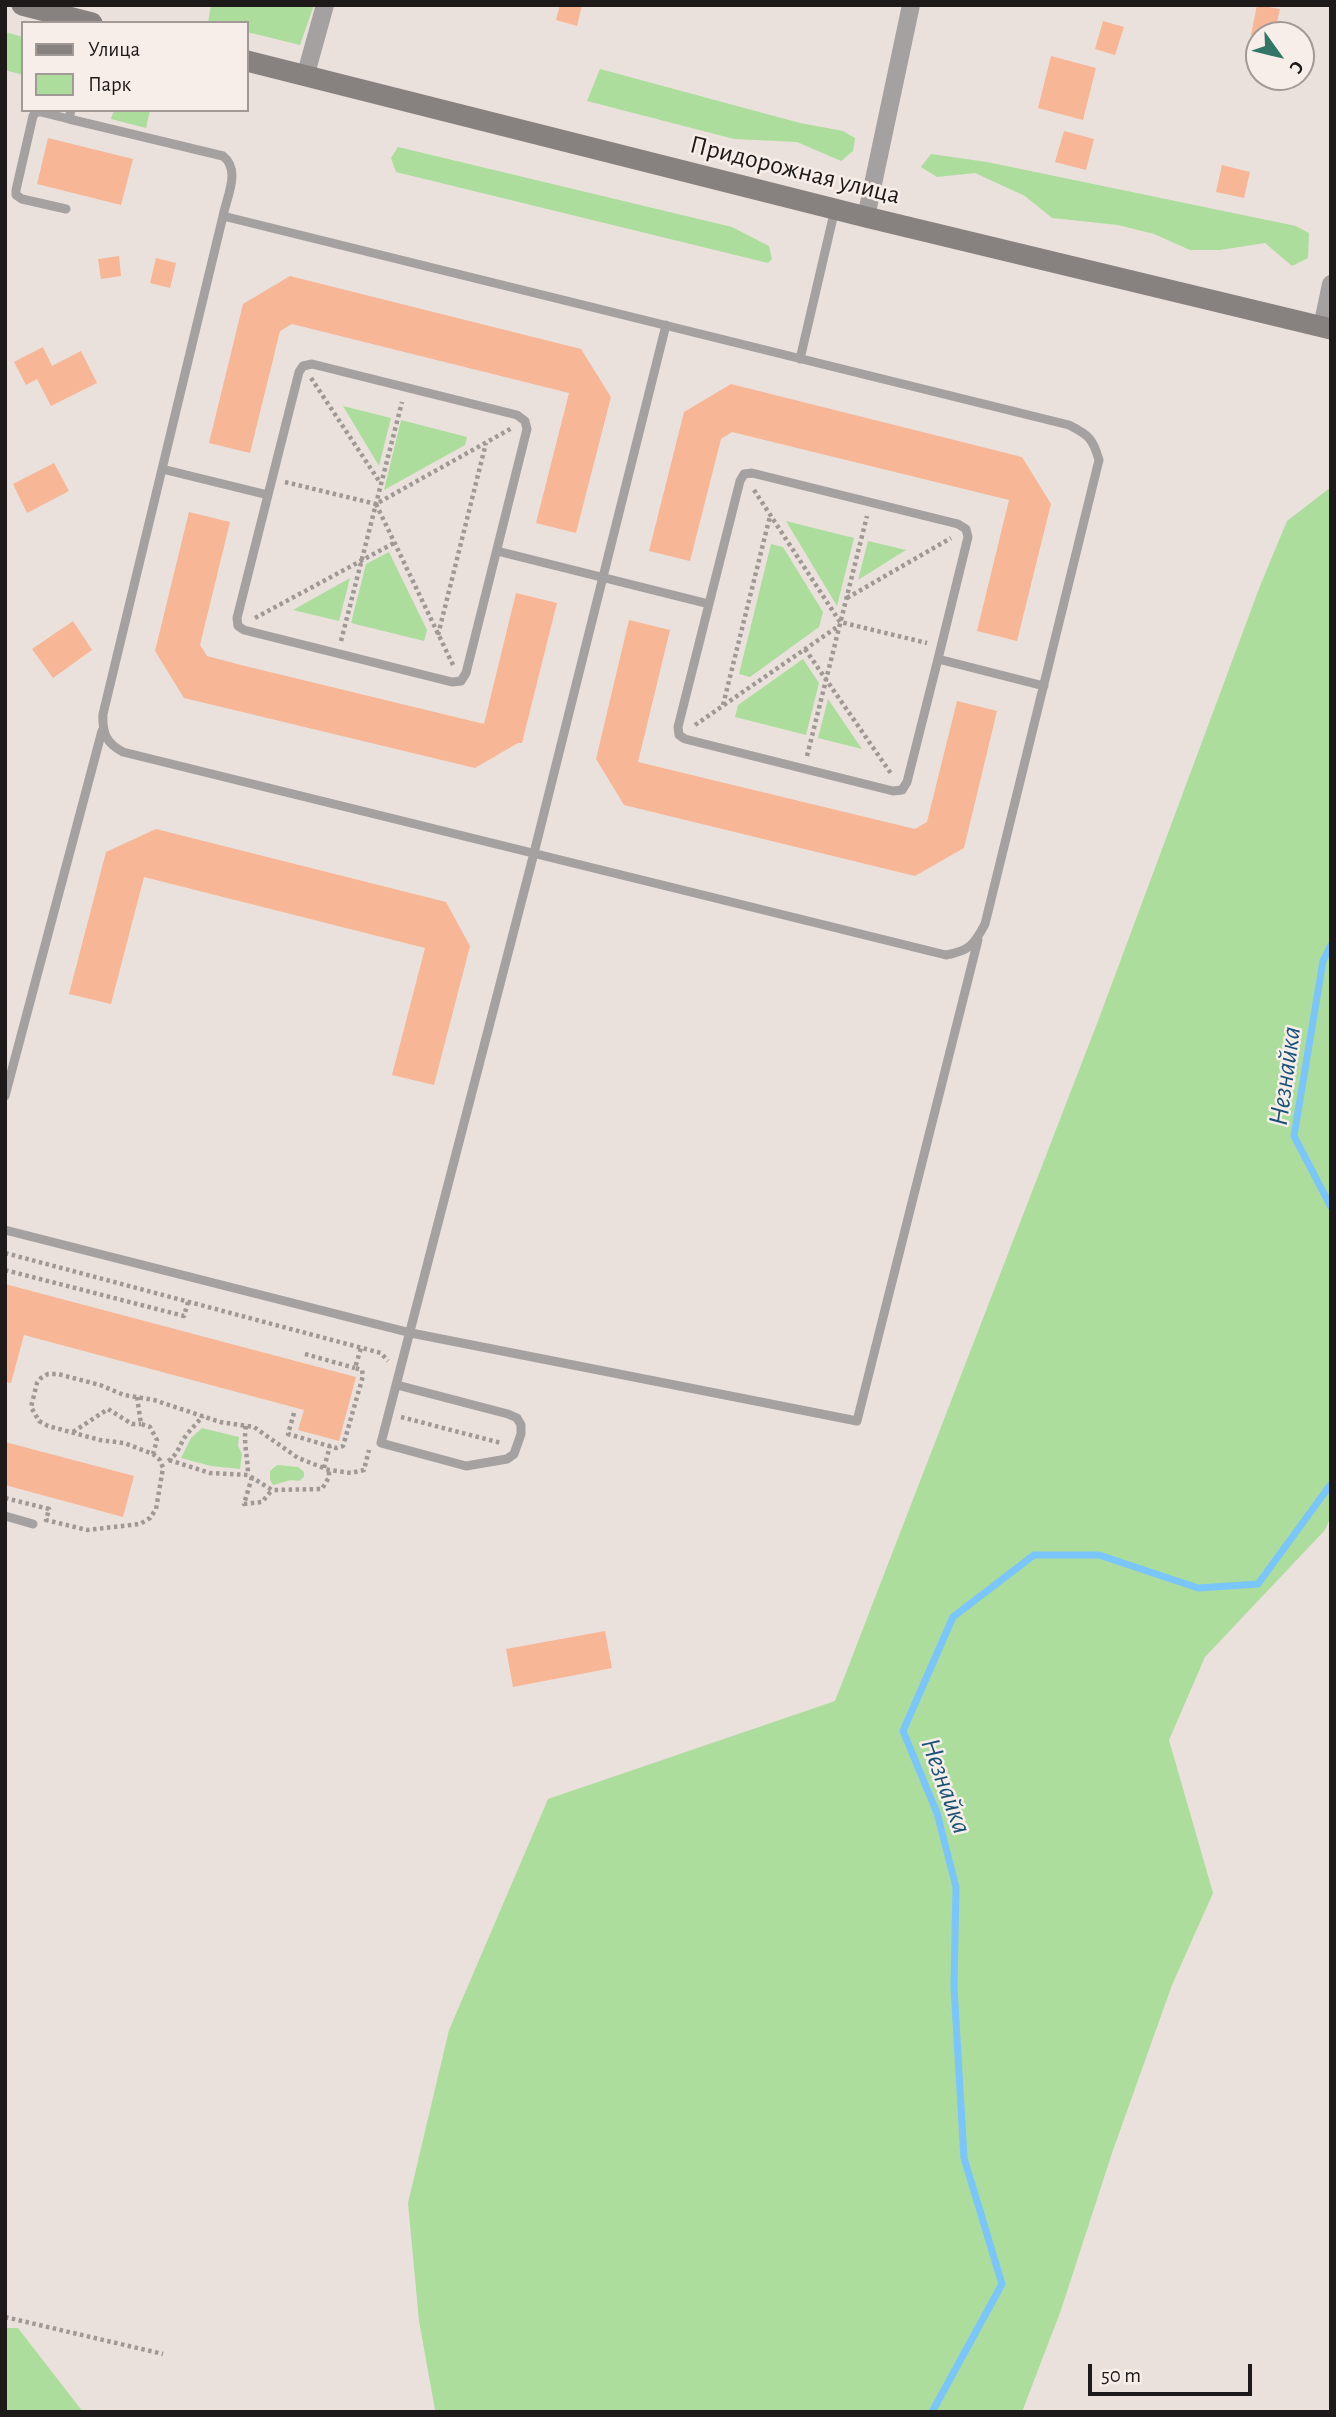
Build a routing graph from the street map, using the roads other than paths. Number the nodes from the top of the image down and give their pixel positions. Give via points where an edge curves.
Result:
1 (22, 5) edge
2 (325, 5) edge
3 (911, 5) edge
4 (84, 21) edge
5 (248, 61) edge
6 (305, 77) junction
7 (70, 114) edge
8 (66, 209) dead end
9 (835, 209) junction
10 (223, 216) junction
11 (866, 217) junction
12 (1331, 285) edge
13 (666, 325) junction
14 (1326, 328) edge
15 (800, 359) junction
16 (162, 468) junction
17 (268, 495) junction
18 (497, 551) junction
19 (603, 577) junction
20 (709, 604) junction
21 (938, 659) junction
22 (1044, 686) junction
23 (102, 729) junction
24 (534, 853) junction
25 (979, 937) junction
26 (5, 1096) edge
27 (5, 1230) edge
28 (411, 1333) junction
29 (397, 1385) junction
30 (5, 1516) edge
31 (33, 1524) dead end

1 - 4 main road
2 - 6 street
3 - 11 street
5 - 6 main road, Придорожная улица
6 - 9 main road, Придорожная улица
7 - 8 lane via 41,112 33,116 16,190 22,199
7 - 10 lane via 223,156 234,170
9 - 11 main road, Придорожная улица
9 - 15 lane
10 - 13 lane
10 - 16 lane
11 - 14 main road, Придорожная улица
12 - 14 street
13 - 15 lane
13 - 19 lane
15 - 22 lane via 1069,425 1094,443 1099,460
16 - 17 lane
16 - 23 lane
17 - 18 lane via 299,372 312,364 517,415 525,421 527,429
17 - 18 lane via 238,626 452,682 461,681 466,674
18 - 19 lane
19 - 20 lane
19 - 24 lane
20 - 21 lane via 740,481 744,474 752,473 966,529 968,537
20 - 21 lane via 678,727 680,735 893,791 902,790 907,782
21 - 22 lane
22 - 25 lane
23 - 24 lane via 112,746 123,752
23 - 26 lane
24 - 25 lane via 946,955 965,952
24 - 28 lane
25 - 28 lane via 858,1421
27 - 28 lane
28 - 29 lane
29 - 29 lane via 381,1443 466,1466 507,1459 518,1447 521,1425 516,1418
30 - 31 lane

